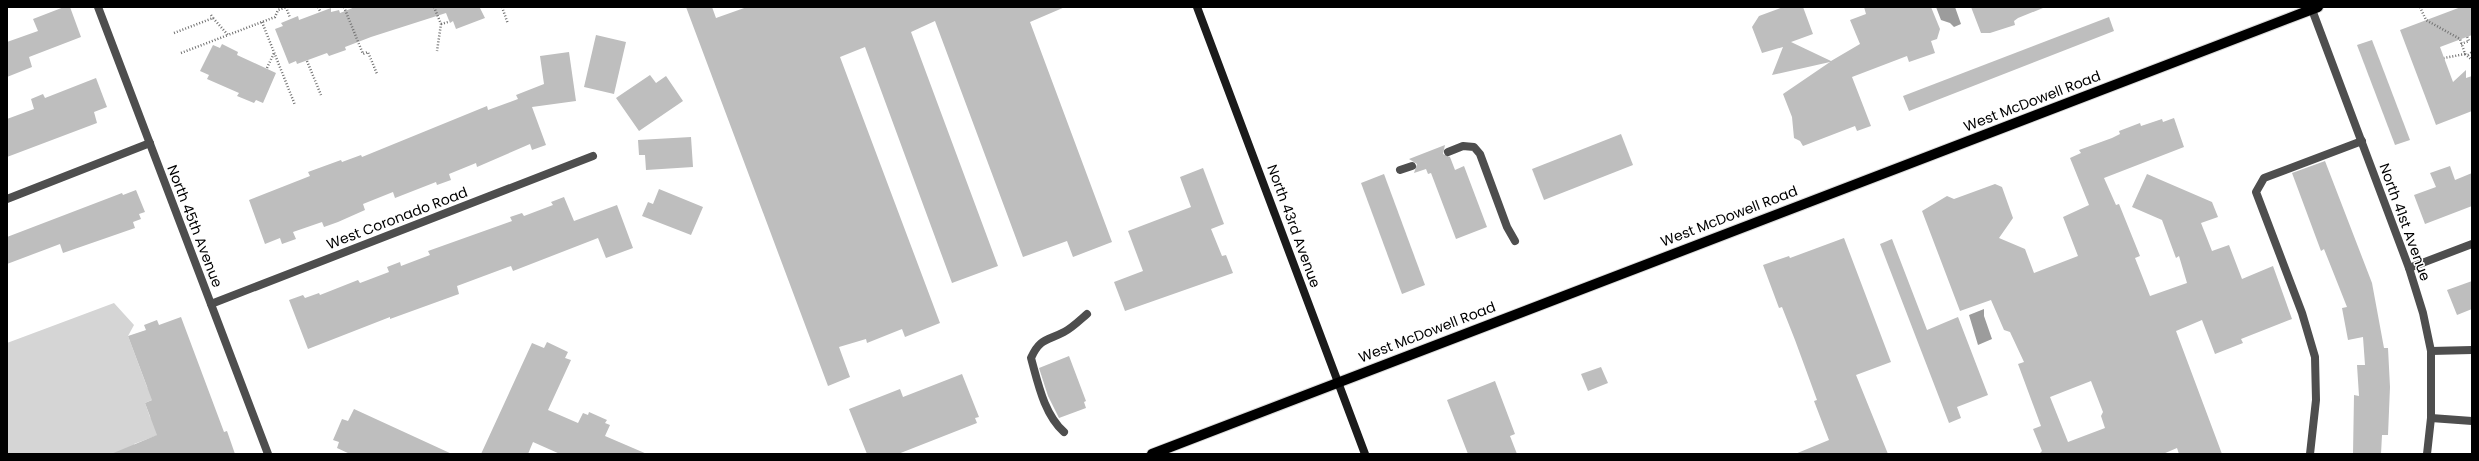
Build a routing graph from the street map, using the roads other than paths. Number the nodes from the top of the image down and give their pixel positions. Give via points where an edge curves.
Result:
1 (98, 7) edge
2 (1197, 7) edge
3 (2314, 8) edge
4 (2362, 141) junction
5 (150, 143) junction
6 (1448, 152) dead end
7 (593, 156) dead end
8 (1412, 166) dead end
9 (1400, 170) dead end
10 (7, 199) edge
11 (1515, 240) dead end
12 (2472, 244) edge
13 (2409, 268) junction
14 (211, 304) junction
15 (1087, 314) dead end
16 (2472, 350) edge
17 (2431, 351) junction
18 (1338, 381) junction
19 (2431, 418) junction
20 (2472, 421) edge
21 (1064, 432) dead end
22 (268, 454) edge
23 (1152, 454) edge
24 (1365, 454) edge
25 (2310, 454) edge
26 (2427, 454) edge

1 - 5 street, North 45th Avenue
2 - 18 main road, North 43rd Avenue
3 - 4 street, North 41st Avenue
3 - 18 main road, West McDowell Road
4 - 13 street, North 41st Avenue
4 - 25 street via 2264,178 2256,192 2302,313 2315,357 2316,400
5 - 10 street
5 - 14 street, North 45th Avenue
6 - 11 street via 1463,146 1474,147 1480,154 1507,227
7 - 14 street, West Coronado Road
8 - 9 street
12 - 13 street
13 - 17 street, North 41st Avenue
14 - 22 street, North 45th Avenue
15 - 21 street via 1064,332 1036,346 1030,358 1049,412 1055,424
16 - 17 street
17 - 19 street, North 41st Avenue
18 - 23 main road, West McDowell Road
18 - 24 main road, North 43rd Avenue
19 - 20 street
19 - 26 street, North 41st Avenue

